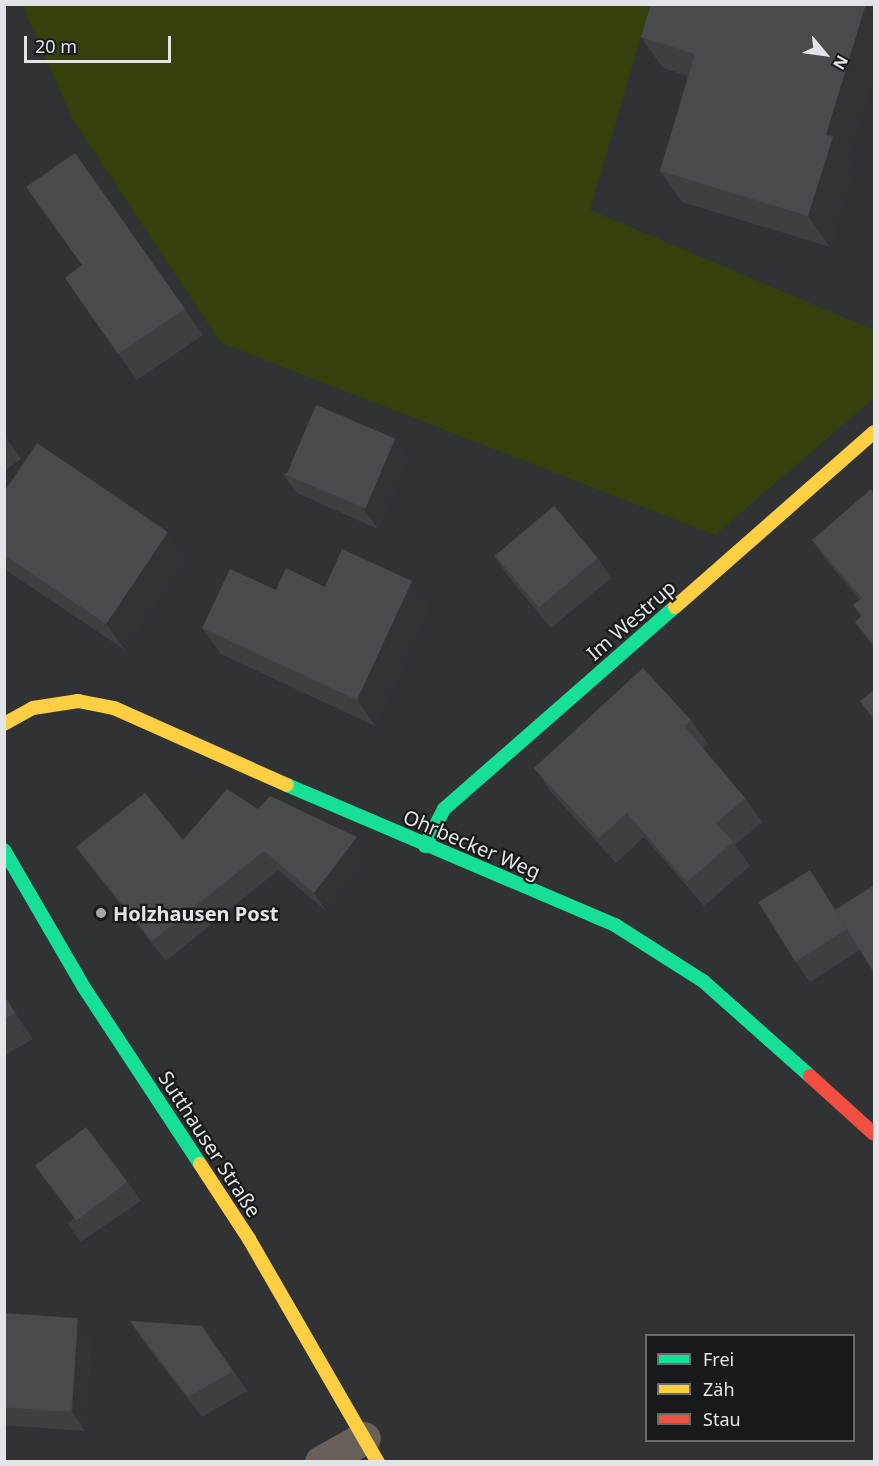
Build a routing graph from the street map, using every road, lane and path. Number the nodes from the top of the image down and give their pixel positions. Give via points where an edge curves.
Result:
1 (874, 432) edge
2 (4, 724) edge
3 (425, 846) junction
4 (4, 850) edge
5 (874, 1134) edge
6 (371, 1450) edge
7 (321, 1461) edge

1 - 3 street, Im Westrup via 444,809
2 - 3 street, Ohrbecker Weg via 33,708 78,701 114,708
3 - 5 street, Ohrbecker Weg via 615,925 703,981
4 - 6 street, Sutthauser Straße via 83,986 249,1239
6 - 7 street

